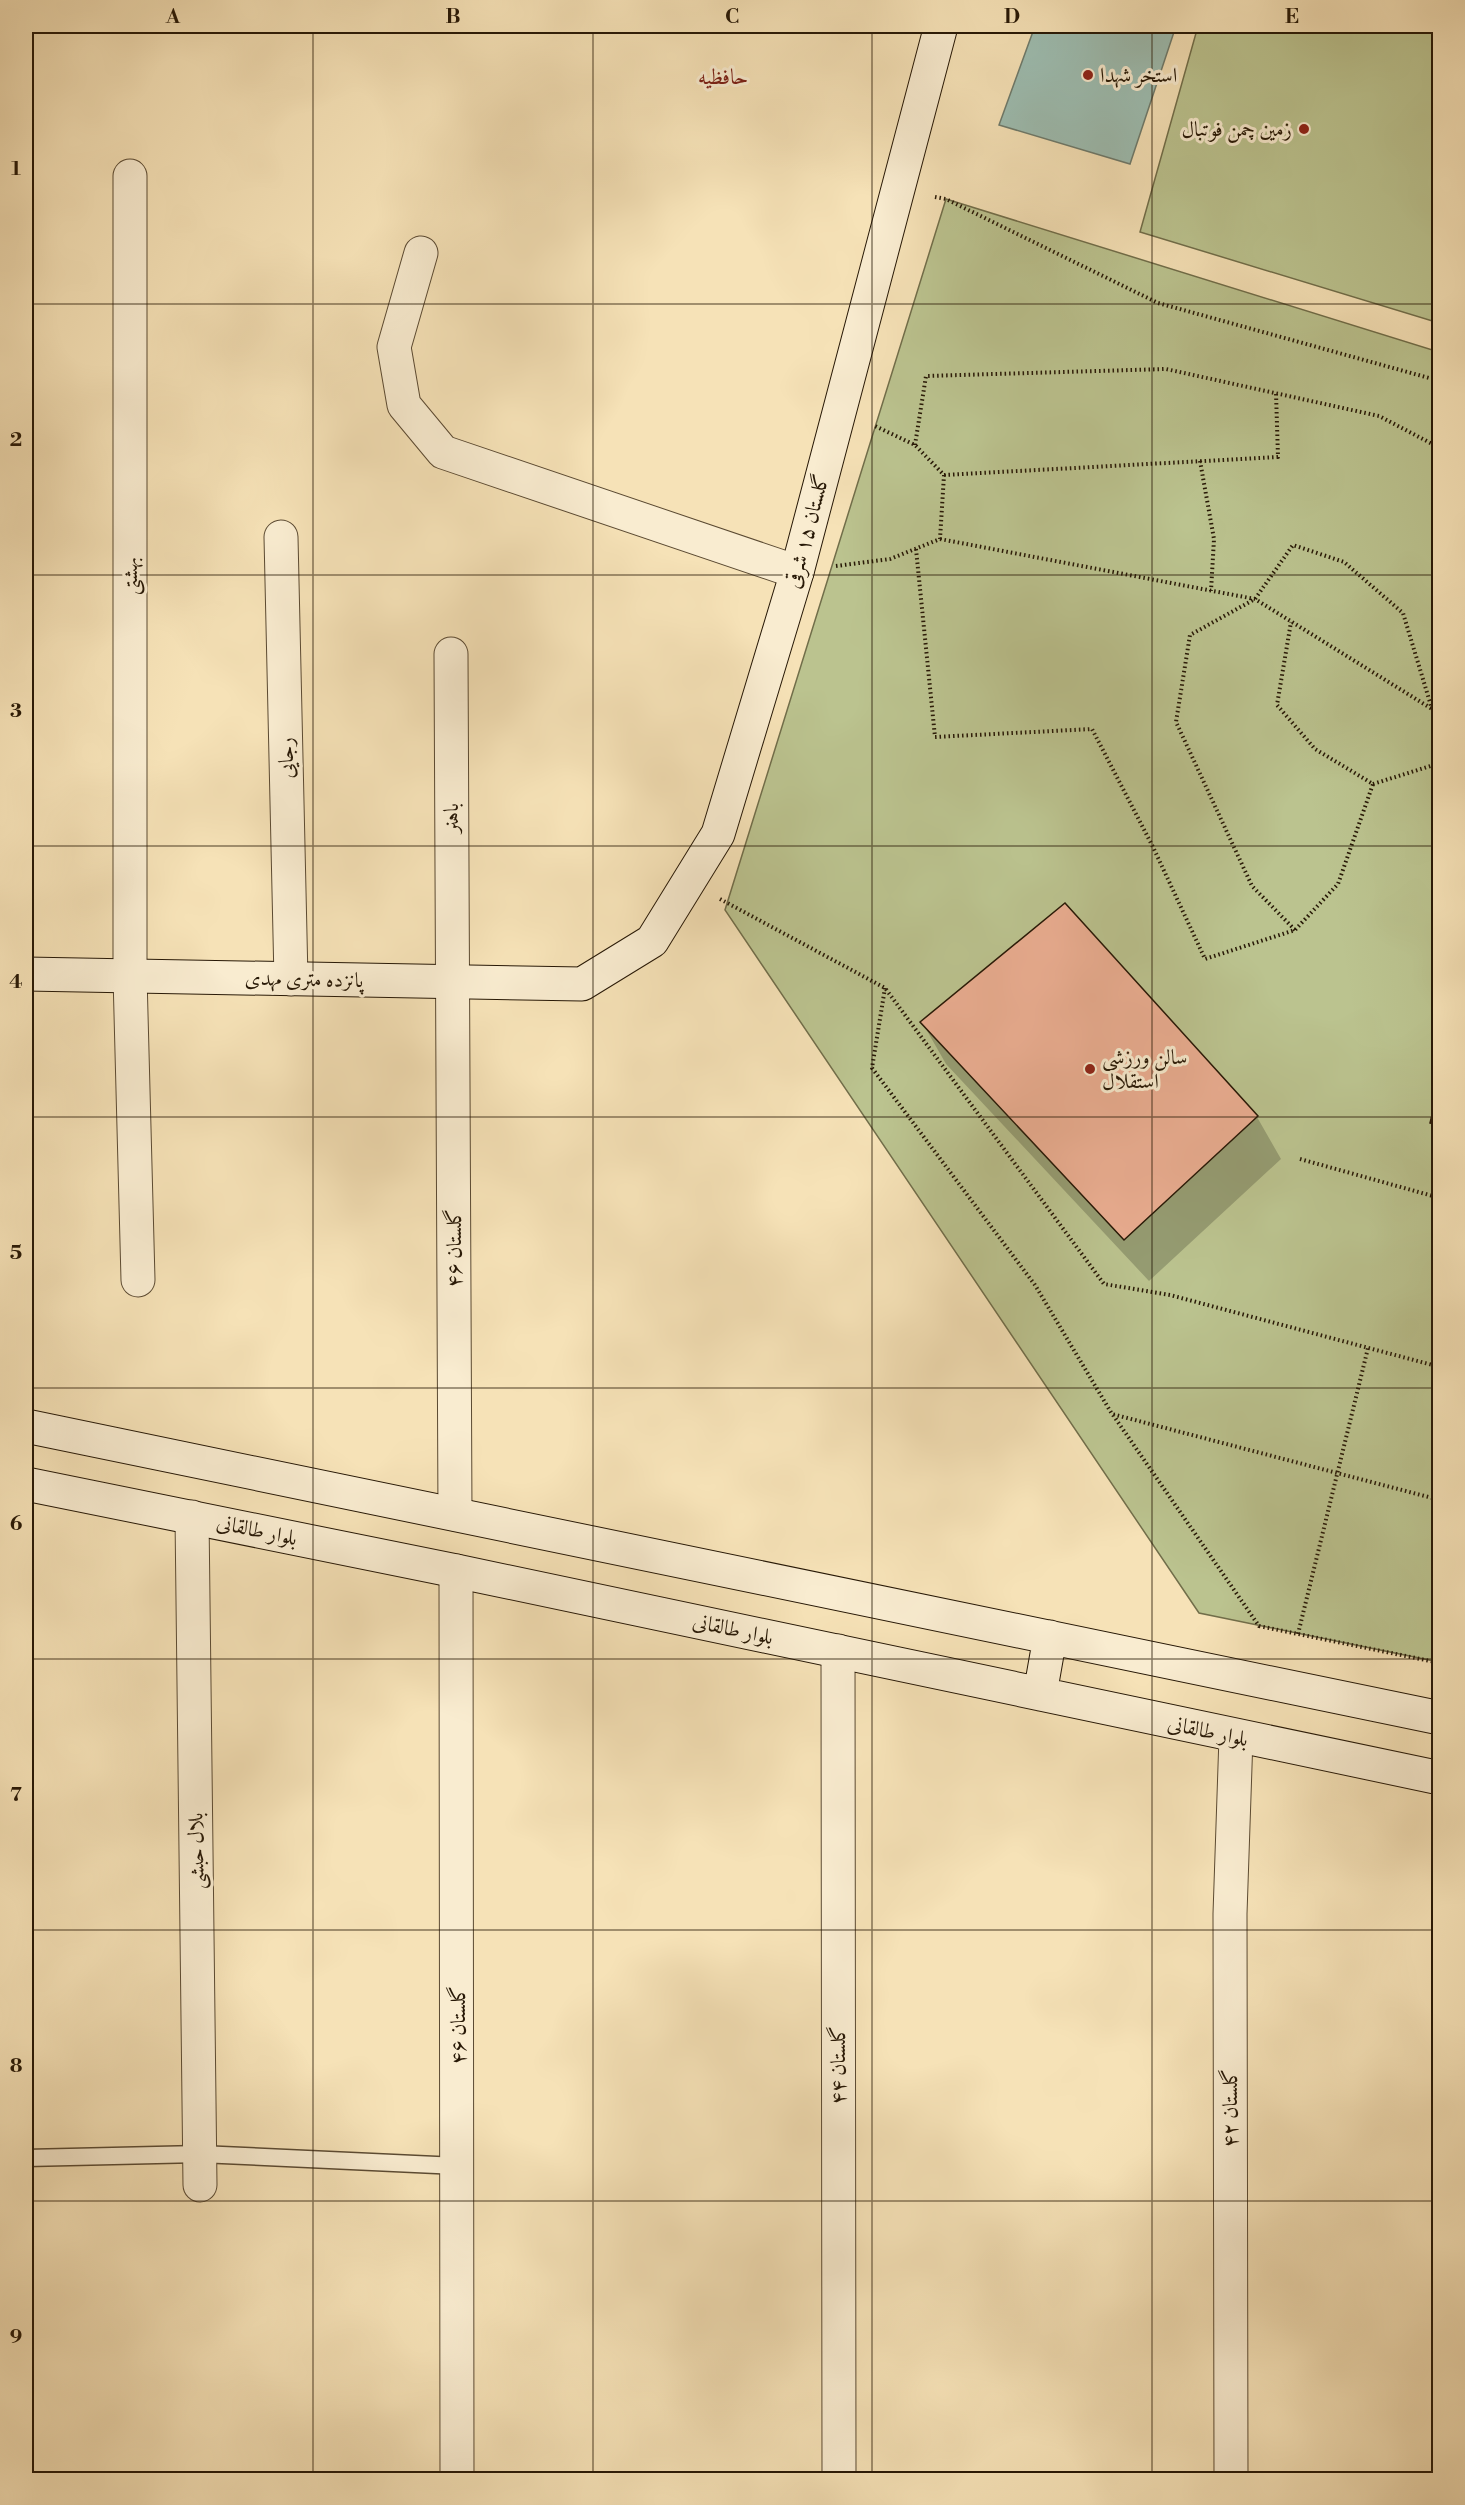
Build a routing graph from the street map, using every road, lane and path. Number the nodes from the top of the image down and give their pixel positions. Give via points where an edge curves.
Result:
1 (941, 26) edge
2 (130, 176) dead end
3 (898, 187) junction
4 (421, 253) dead end
5 (1440, 381) edge
6 (1276, 393) junction
7 (840, 409) junction
8 (915, 445) junction
9 (1440, 448) edge
10 (1200, 461) junction
11 (944, 475) junction
12 (281, 537) dead end
13 (940, 539) junction
14 (916, 549) junction
15 (797, 572) junction
16 (1211, 591) junction
17 (1255, 599) junction
18 (1291, 622) junction
19 (451, 654) dead end
20 (1432, 709) junction
21 (1440, 724) edge
22 (1440, 763) edge
23 (1373, 783) junction
24 (688, 882) junction
25 (1295, 930) junction
26 (26, 974) edge
27 (130, 976) junction
28 (291, 979) junction
29 (452, 981) junction
30 (582, 984) joint
31 (885, 988) junction
32 (1300, 1159) dead end
33 (1440, 1198) edge
34 (138, 1280) dead end
35 (1368, 1348) junction
36 (1440, 1367) edge
37 (1112, 1414) junction
38 (26, 1426) edge
39 (1339, 1474) junction
40 (26, 1484) edge
41 (1440, 1500) edge
42 (455, 1514) junction
43 (192, 1517) junction
44 (456, 1571) junction
45 (1299, 1634) junction
46 (1050, 1637) junction
47 (838, 1651) junction
48 (1440, 1664) edge
49 (1040, 1694) junction
50 (1440, 1718) edge
51 (1236, 1737) junction
52 (1440, 1778) edge
53 (26, 2158) edge
54 (458, 2166) junction
55 (200, 2170) junction
56 (457, 2480) edge
57 (839, 2480) edge
58 (1231, 2480) edge

1 - 3 street, گلستان ۱۵ شرقی
2 - 27 street, بهشتی
3 - 5 path via 946,199 1158,303
3 - 7 street, گلستان ۱۵ شرقی
4 - 15 street via 394,347 404,405 443,452
6 - 8 path via 1166,369 926,376
6 - 9 path via 1379,416
6 - 10 path via 1278,457
7 - 8 path
7 - 15 street, گلستان ۱۵ شرقی
8 - 11 path
10 - 11 path
10 - 16 path via 1214,539
11 - 13 path
12 - 28 street, رجایی
13 - 14 path
13 - 16 path
14 - 15 path via 890,559
14 - 25 path via 935,737 1092,729 1205,959
15 - 24 street, گلستان ۱۵ شرقی via 718,834
16 - 17 path
17 - 18 path
17 - 20 path via 1293,545 1344,562 1403,613
17 - 25 path via 1190,635 1176,722 1252,886
18 - 20 path
18 - 23 path via 1278,705 1315,748
19 - 29 street, باهنر
20 - 21 path
22 - 23 path
23 - 25 path via 1338,884
24 - 30 street, گلستان ۱۵ شرقی via 652,941
24 - 31 path
26 - 27 street, پانزده متری مهدی
27 - 28 street, پانزده متری مهدی
27 - 34 street, بهشتی
28 - 29 street, پانزده متری مهدی
29 - 30 street, پانزده متری مهدی
29 - 42 street, گلستان ۴۶
31 - 35 path via 1104,1284 1170,1295
31 - 37 path via 872,1068 1035,1285
32 - 33 path
35 - 36 path
35 - 39 path
37 - 39 path
37 - 45 path via 1259,1626
38 - 42 street
39 - 41 path
39 - 45 path
40 - 43 street, بلوار طالقانی
42 - 46 street
43 - 44 street, بلوار طالقانی
43 - 55 street, بلال حبشی
44 - 47 street, بلوار طالقانی
44 - 54 street, گلستان ۴۶
45 - 48 path
46 - 49 street
46 - 50 street
47 - 49 street, بلوار طالقانی
47 - 57 street, گلستان ۴۴
49 - 51 street, بلوار طالقانی
51 - 52 street, بلوار طالقانی
51 - 58 street, گلستان ۴۲ via 1230,1914
53 - 55 lane
54 - 55 lane
54 - 56 street, گلستان ۴۶

